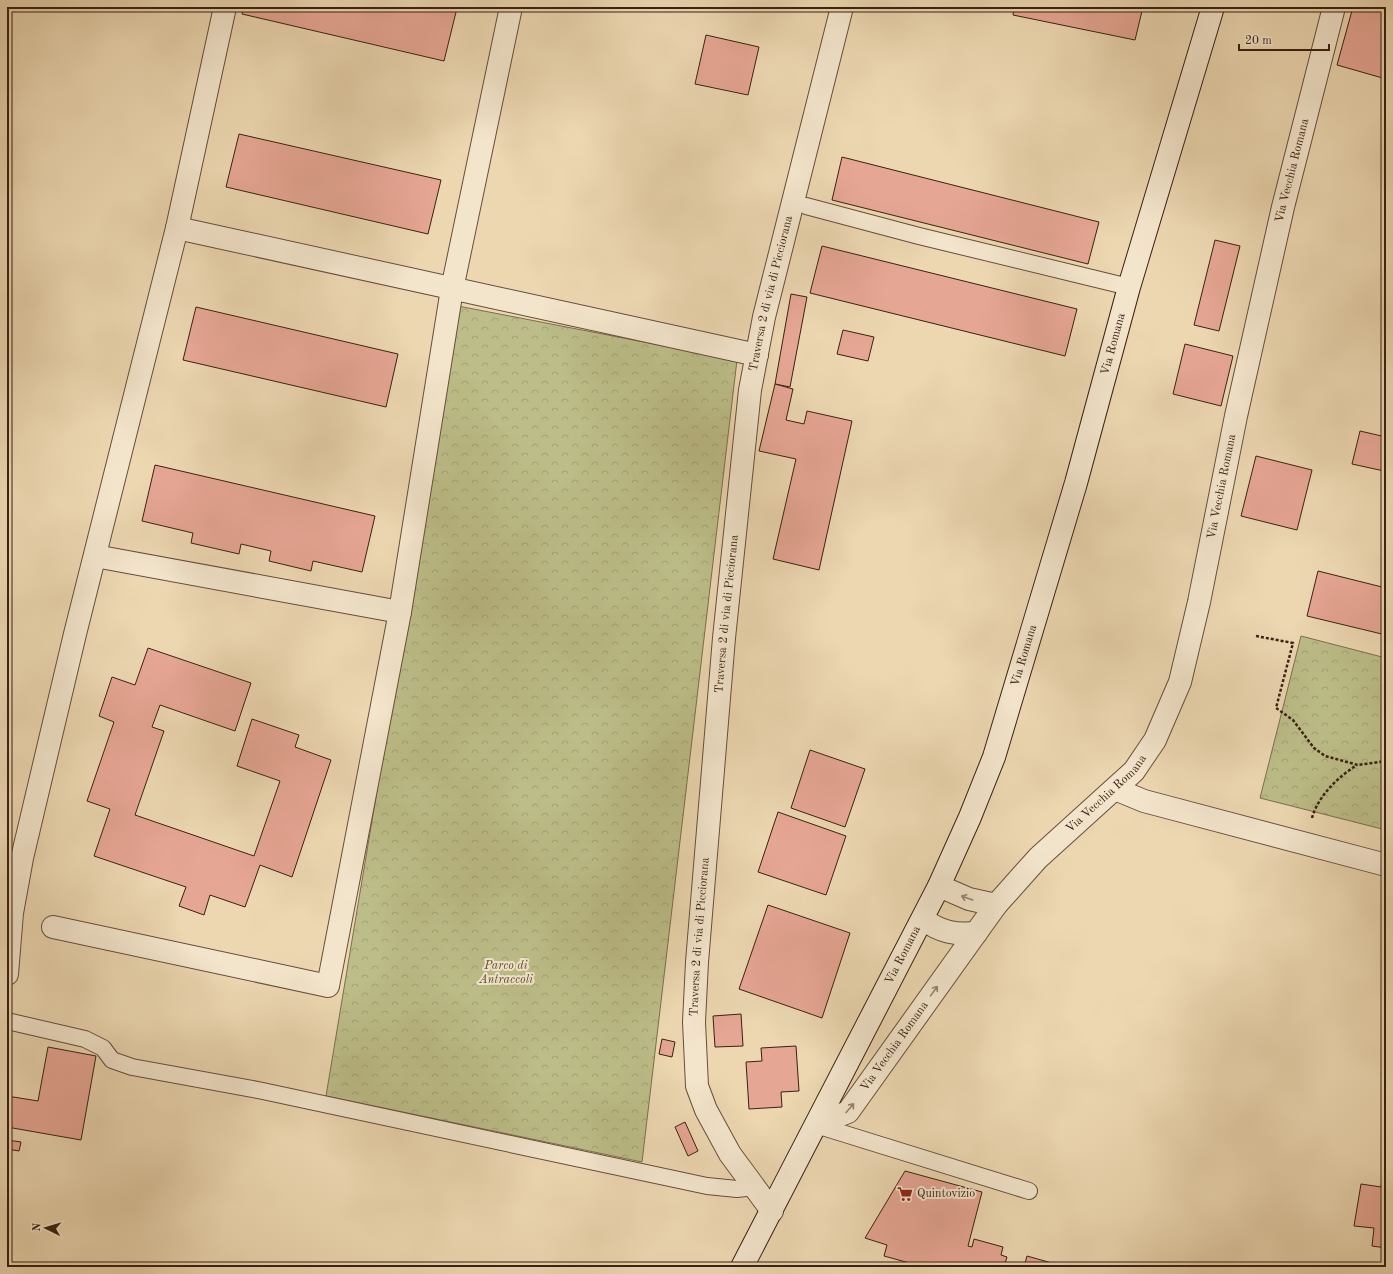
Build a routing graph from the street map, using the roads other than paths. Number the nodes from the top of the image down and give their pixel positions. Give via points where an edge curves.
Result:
1 (225, 7) edge
2 (511, 7) edge
3 (842, 7) edge
4 (1213, 7) edge
5 (1334, 7) edge
6 (806, 206) dead end
7 (177, 228) junction
8 (1129, 287) junction
9 (452, 289) junction
10 (756, 355) junction
11 (94, 556) junction
12 (400, 612) junction
13 (1115, 789) junction
14 (1386, 865) edge
15 (939, 886) junction
16 (996, 905) junction
17 (922, 919) junction
18 (53, 927) dead end
19 (976, 934) junction
20 (7, 974) edge
21 (7, 1021) edge
22 (816, 1126) junction
23 (754, 1187) junction
24 (1029, 1191) dead end
25 (772, 1211) junction
26 (742, 1267) edge

1 - 7 street
2 - 9 street
3 - 10 street, Traversa 2 di via di Picciorana
4 - 8 street, Via Romana
5 - 13 street, Via Vecchia Romana via 1282,214 1180,682 1155,740 1134,771
6 - 8 lane
7 - 9 street
7 - 11 street
8 - 15 street, Via Romana via 1076,483 1005,726 982,788
9 - 10 street
9 - 12 street
10 - 23 street, Traversa 2 di via di Picciorana via 750,390 724,638 694,1022 697,1086 706,1110 730,1154
11 - 12 street
11 - 20 street via 22,858 12,913
12 - 18 street via 328,986
13 - 14 street via 1144,801
13 - 16 street, Via Vecchia Romana via 1038,858
16 -> 15 street via 969,900
15 - 17 street, Via Romana
16 - 19 street, Via Vecchia Romana
17 - 19 street via 949,933
17 - 22 street, Via Romana
22 -> 19 street, Via Vecchia Romana via 848,1112
21 - 23 lane via 85,1039 103,1048 112,1060 132,1067 258,1090 707,1186 737,1189
22 - 24 lane
22 - 25 street, Via Romana
23 - 25 street, Traversa 2 di via di Picciorana
25 - 26 street, Via Romana

